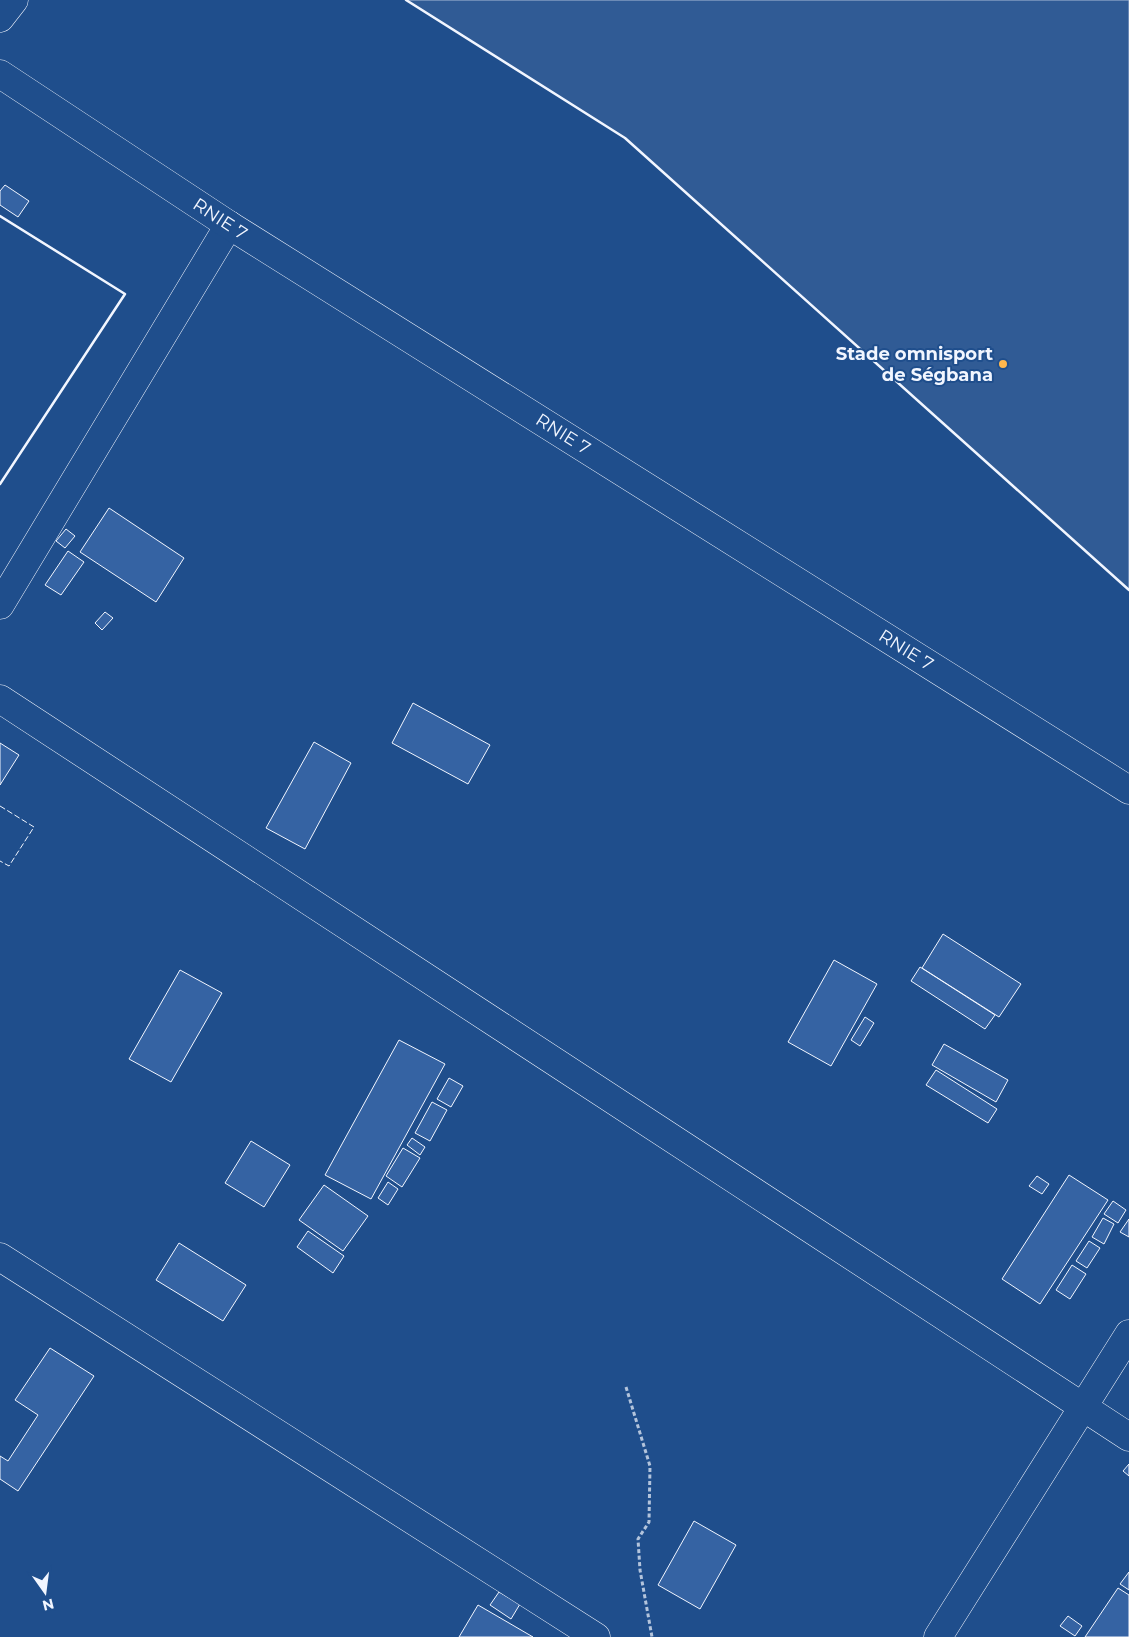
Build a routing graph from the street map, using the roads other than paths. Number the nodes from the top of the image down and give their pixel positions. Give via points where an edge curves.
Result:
1 (14, 0) edge
2 (0, 18) edge
3 (0, 74) edge
4 (229, 225) junction
5 (0, 605) edge
6 (0, 699) edge
7 (1129, 790) edge
8 (0, 1257) edge
9 (1129, 1334) edge
10 (1082, 1407) junction
11 (1129, 1437) edge
12 (596, 1637) edge
13 (938, 1637) edge

1 - 2 street
3 - 4 street, RNIE 7 / RNIE 7
4 - 5 street
4 - 7 street, RNIE 7 / RNIE 7
6 - 10 street
8 - 12 street
9 - 10 street
10 - 11 street
10 - 13 street

